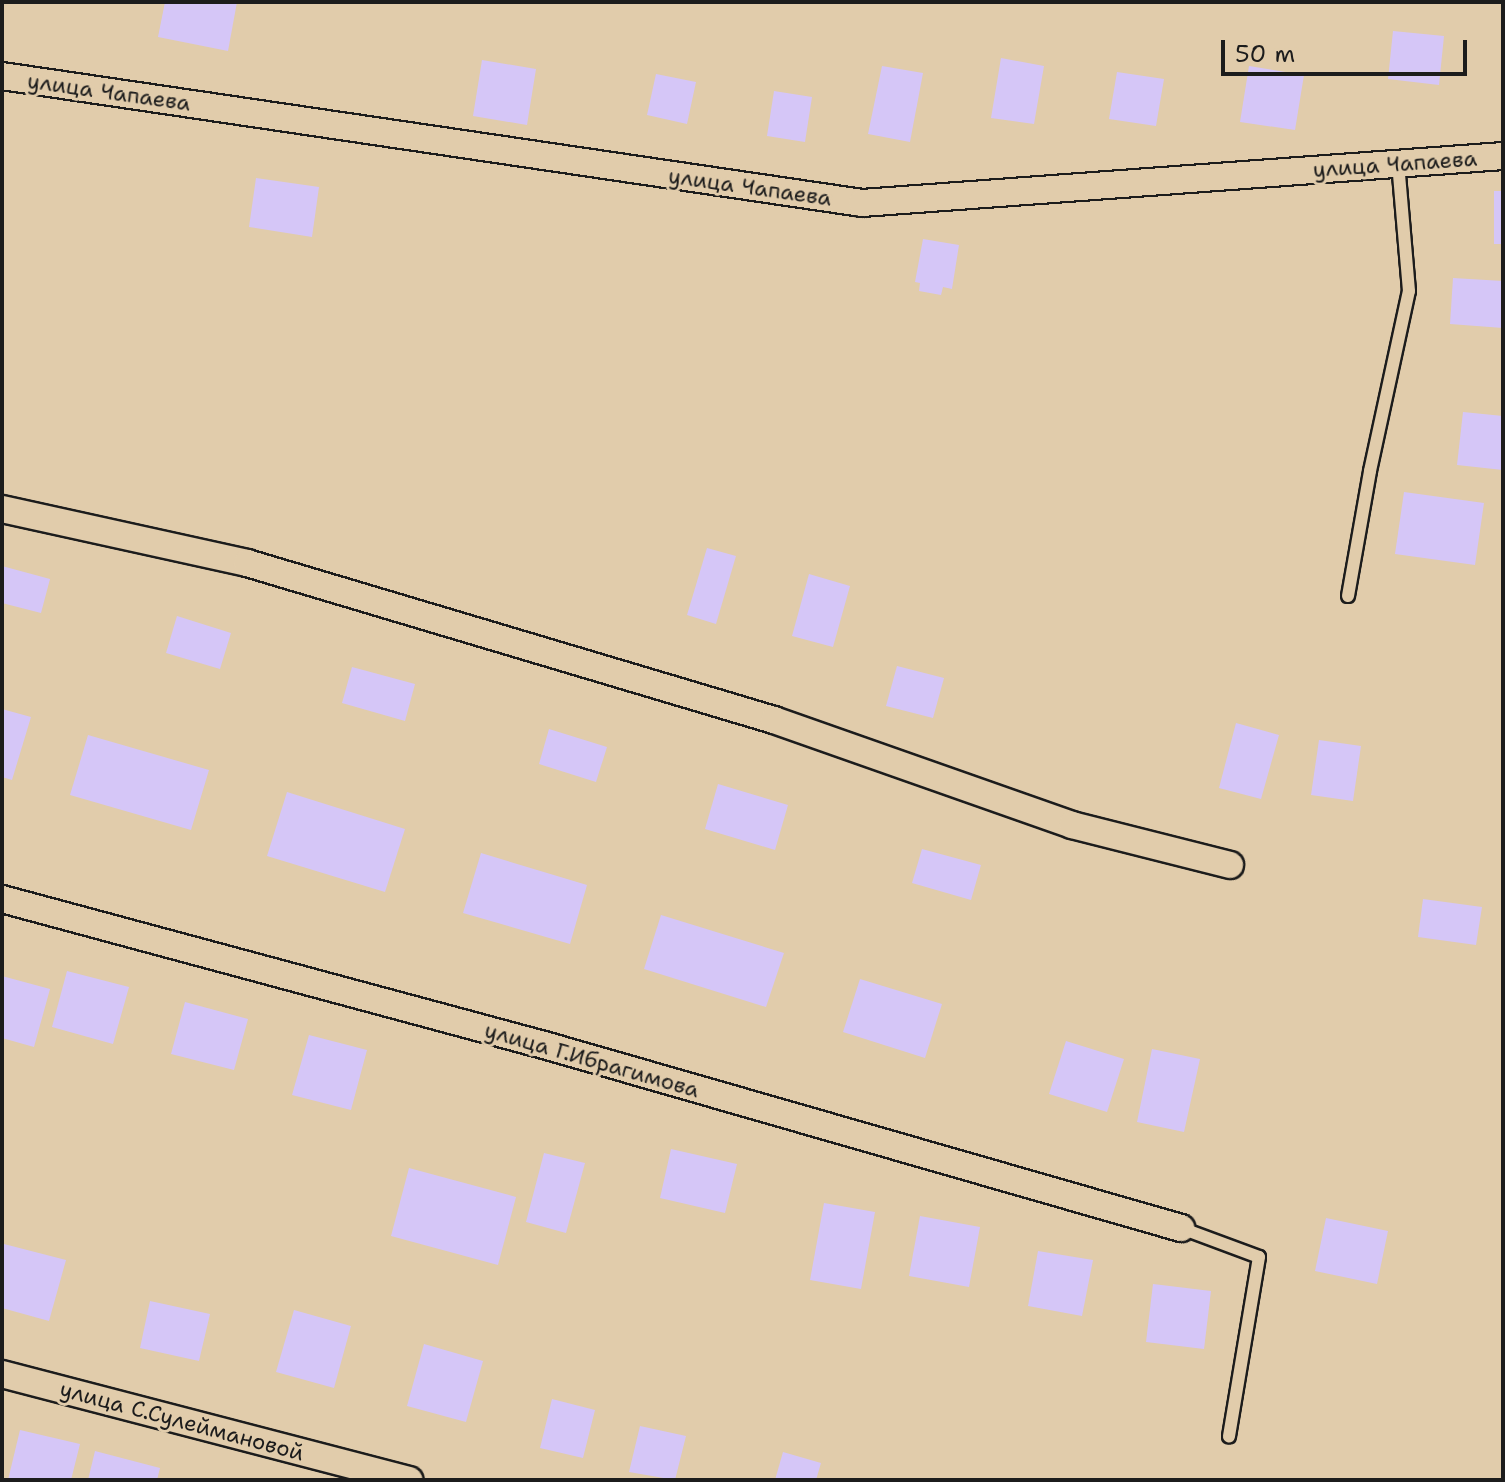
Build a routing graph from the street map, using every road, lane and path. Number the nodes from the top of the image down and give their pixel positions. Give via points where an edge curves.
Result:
1 (2, 76) edge
2 (1503, 156) edge
3 (1398, 163) junction
4 (2, 509) edge
5 (1348, 596) dead end
6 (1230, 865) dead end
7 (2, 899) edge
8 (1181, 1228) joint
9 (2, 1374) edge
10 (1229, 1437) dead end
11 (409, 1480) edge

1 - 3 street, улица Чапаева via 862,203
2 - 3 street, улица Чапаева
3 - 5 lane via 1409,291
4 - 6 street via 247,563 774,720 1072,825
7 - 8 street, улица Г.Ибрагимова via 544,1045
8 - 10 lane via 1259,1257
9 - 11 street, улица С.Сулеймановой

